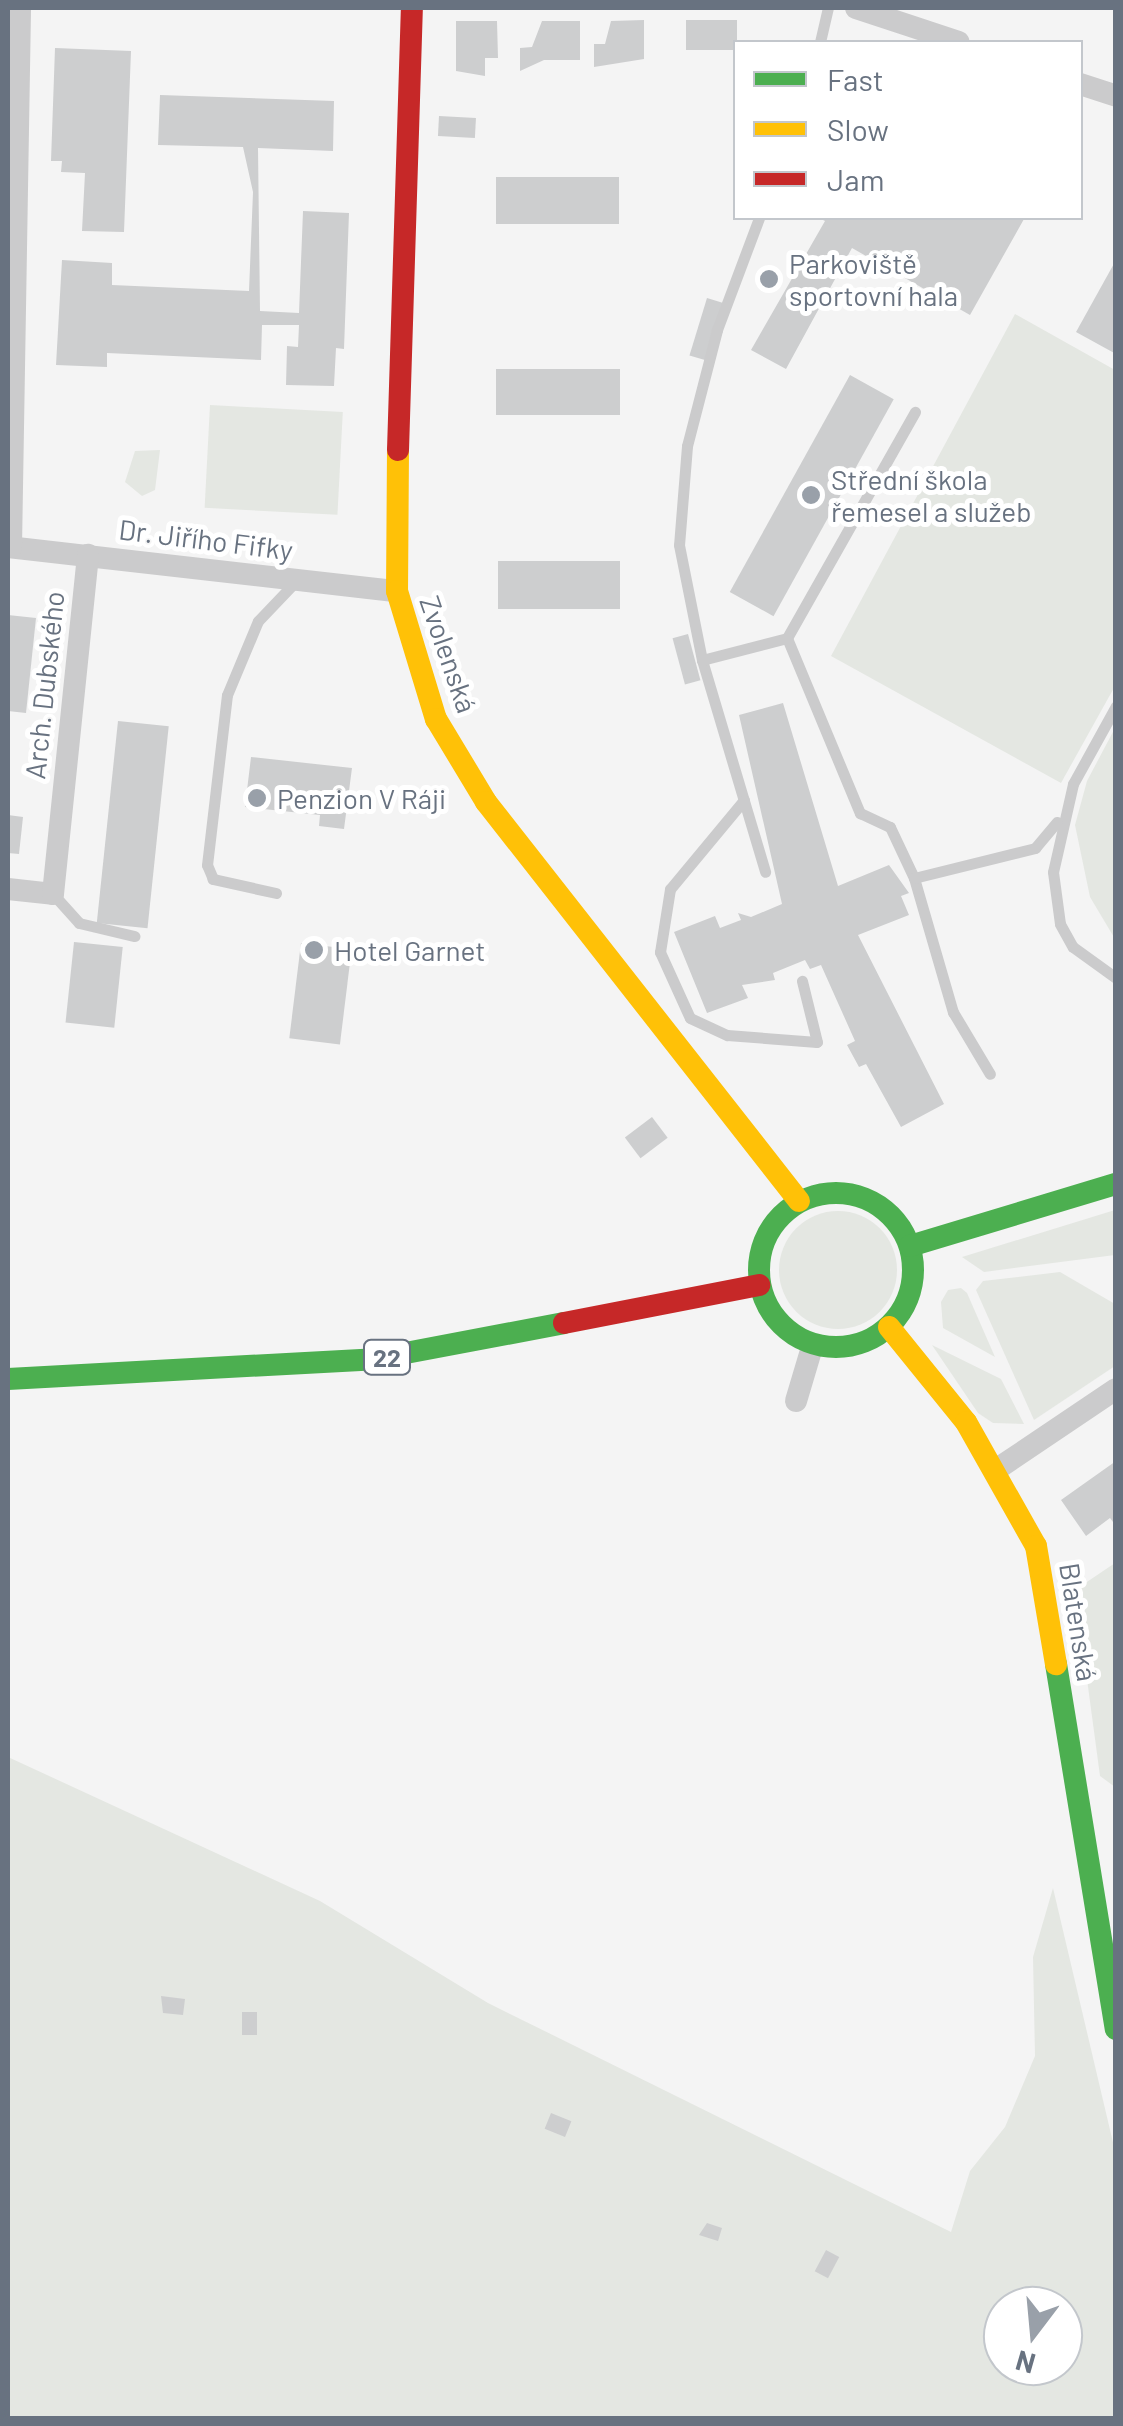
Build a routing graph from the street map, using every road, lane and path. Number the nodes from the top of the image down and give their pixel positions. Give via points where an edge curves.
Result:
1 (20, 8) edge
2 (412, 8) edge
3 (828, 8) edge
4 (856, 8) edge
5 (820, 40) edge
6 (953, 40) edge
7 (13, 80) edge
8 (1083, 85) edge
9 (1116, 96) edge
10 (758, 220) edge
11 (11, 246) edge
12 (10, 366) edge
13 (916, 412) dead end
14 (9, 547) edge
15 (88, 556) junction
16 (297, 580) junction
17 (396, 591) junction
18 (787, 638) junction
19 (702, 660) junction
20 (1116, 706) edge
21 (744, 800) junction
22 (1062, 814) junction
23 (765, 872) dead end
24 (914, 878) junction
25 (8, 889) edge
26 (276, 893) dead end
27 (53, 894) junction
28 (134, 936) dead end
29 (1116, 978) edge
30 (802, 981) dead end
31 (990, 1074) dead end
32 (1116, 1184) edge
33 (799, 1201) junction
34 (910, 1246) junction
35 (759, 1285) junction
36 (889, 1327) junction
37 (813, 1344) junction
38 (8, 1379) edge
39 (1116, 1390) edge
40 (796, 1401) dead end
41 (997, 1469) junction
42 (1105, 1930) edge
43 (1116, 2029) edge

1 - 7 street
2 - 17 street, Zvolenská
3 - 5 lane
4 - 6 street
7 - 11 street
8 - 9 street
10 - 19 lane via 717,330 679,492 680,545
11 - 12 street
12 - 14 street
13 - 18 lane
14 - 15 street, Dr. Jiřího Fifky
15 - 16 street, Dr. Jiřího Fifky
15 - 27 street, Arch. Dubského
16 - 17 street, Dr. Jiřího Fifky
16 - 26 lane via 258,622 227,695 207,865 213,879
17 - 33 street, Zvolenská via 436,720 486,802
18 - 19 lane
18 - 24 lane via 860,813 890,827
19 - 21 lane
20 - 22 lane
21 - 23 lane
21 - 30 lane via 670,889 660,952 690,1018 727,1035 817,1042
22 - 24 lane via 1036,848
22 - 29 lane via 1053,872 1060,924 1073,948
24 - 31 lane via 953,1012
25 - 27 street
27 - 28 lane via 79,923
32 - 34 street
33 - 34 street via 843,1192 865,1198 900,1226
33 - 35 street via 765,1236
34 - 36 street via 911,1290
35 - 37 street via 778,1322
35 - 38 street, 22 via 374,1359
36 - 37 street via 853,1346
36 - 41 street, Blatenská
37 - 40 street
39 - 41 street
41 - 42 street, Blatenská via 1023,1512 1044,1581
42 - 43 street, Blatenská

